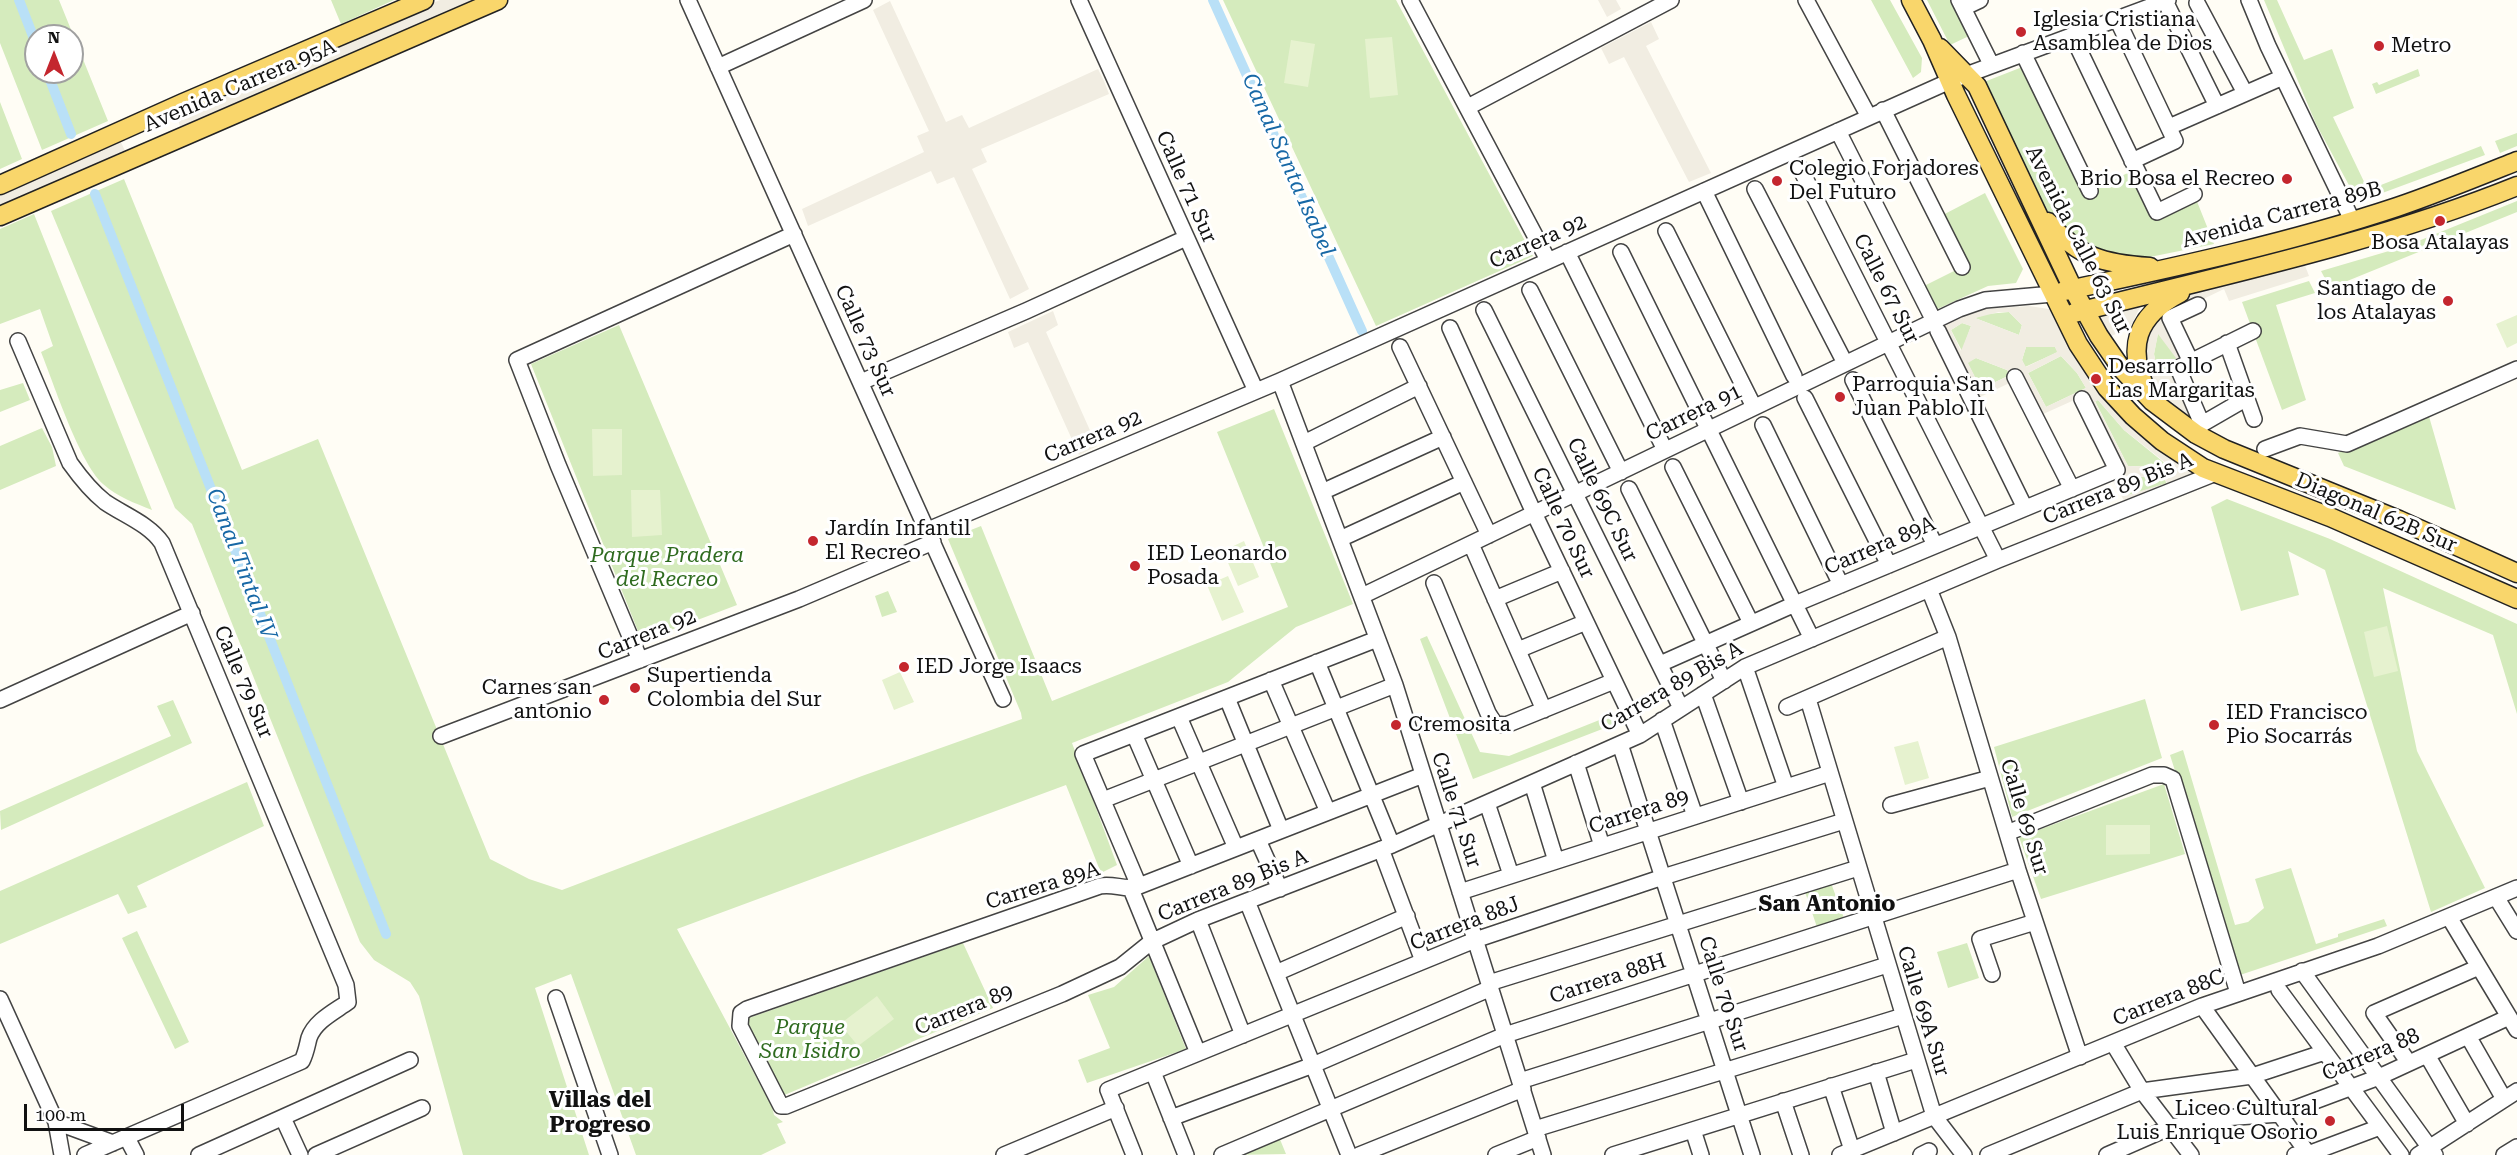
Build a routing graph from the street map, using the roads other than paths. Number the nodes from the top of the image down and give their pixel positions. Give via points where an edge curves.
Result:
1 (424, 0) edge
2 (498, 0) edge
3 (688, 0) edge
4 (864, 0) edge
5 (1078, 0) edge
6 (1410, 0) edge
7 (1671, 0) edge
8 (1806, 0) edge
9 (1911, 0) edge
10 (1980, 0) edge
11 (2166, 0) edge
12 (2249, 0) edge
13 (2197, 3) dead end
14 (1961, 4) edge
15 (2116, 19) junction
16 (2072, 35) junction
17 (2023, 53) junction
18 (1991, 64) junction
19 (718, 67) junction
20 (2283, 76) junction
21 (1958, 77) junction
22 (2245, 93) junction
23 (2217, 106) junction
24 (1468, 107) junction
25 (169, 109) junction
26 (1876, 114) junction
27 (127, 128) junction
28 (1838, 131) junction
29 (2172, 134) junction
30 (182, 135) junction
31 (138, 155) junction
32 (2132, 161) junction
33 (2517, 161) edge
34 (1800, 168) dead end
35 (0, 185) edge
36 (2517, 186) edge
37 (1755, 189) dead end
38 (1704, 191) junction
39 (2090, 191) dead end
40 (2194, 194) dead end
41 (2033, 204) junction
42 (0, 216) edge
43 (2352, 220) junction
44 (1666, 231) dead end
45 (794, 234) junction
46 (1186, 238) junction
47 (1568, 252) junction
48 (1621, 252) dead end
49 (1548, 261) junction
50 (1962, 267) dead end
51 (2175, 267) junction
52 (2197, 284) junction
53 (2073, 289) junction
54 (1530, 290) dead end
55 (2053, 294) junction
56 (2198, 305) dead end
57 (1484, 310) dead end
58 (2084, 310) junction
59 (2063, 315) junction
60 (1450, 328) dead end
61 (2253, 331) dead end
62 (18, 341) dead end
63 (1890, 342) junction
64 (2227, 344) junction
65 (1400, 347) dead end
66 (1845, 363) junction
67 (2185, 365) junction
68 (2517, 369) edge
69 (1794, 376) dead end
70 (2015, 377) dead end
71 (1853, 380) dead end
72 (1281, 381) junction
73 (861, 382) junction
74 (1419, 386) junction
75 (1256, 391) junction
76 (1805, 398) dead end
77 (2247, 398) junction
78 (2082, 399) dead end
79 (2152, 401) junction
80 (1754, 407) junction
81 (2254, 419) dead end
82 (1763, 425) dead end
83 (1708, 429) junction
84 (2199, 429) junction
85 (1443, 437) junction
86 (1304, 442) junction
87 (1662, 444) dead end
88 (2265, 449) dead end
89 (1673, 466) dead end
90 (2274, 469) joint
91 (1621, 471) junction
92 (2216, 473) junction
93 (1464, 482) junction
94 (1629, 489) dead end
95 (2072, 489) junction
96 (1322, 492) junction
97 (1575, 494) junction
98 (2025, 508) junction
99 (1534, 513) junction
100 (1982, 526) junction
101 (1489, 535) junction
102 (930, 536) junction
103 (1340, 539) junction
104 (1471, 544) junction
105 (1935, 545) junction
106 (1998, 560) junction
107 (1889, 565) junction
108 (1562, 571) junction
109 (2517, 573) edge
110 (1434, 583) dead end
111 (1841, 585) junction
112 (1929, 589) junction
113 (1362, 596) junction
114 (2517, 598) edge
115 (1496, 599) junction
116 (1794, 604) junction
117 (192, 613) junction
118 (1586, 622) junction
119 (1751, 623) junction
120 (1948, 637) junction
121 (1377, 639) junction
122 (1812, 639) junction
123 (1706, 643) junction
124 (1518, 650) junction
125 (640, 660) junction
126 (1317, 662) junction
127 (1660, 664) junction
128 (1745, 667) junction
129 (1270, 680) junction
130 (1614, 681) junction
131 (1724, 681) junction
132 (1395, 685) junction
133 (1703, 694) junction
134 (1227, 698) junction
135 (1003, 699) dead end
136 (1808, 699) junction
137 (0, 700) edge
138 (1786, 707) dead end
139 (1681, 708) junction
140 (1336, 709) junction
141 (1544, 710) junction
142 (1179, 717) junction
143 (1662, 720) junction
144 (1291, 726) junction
145 (1134, 734) junction
146 (1640, 735) junction
147 (441, 736) dead end
148 (1246, 744) junction
149 (1620, 744) junction
150 (1199, 762) junction
151 (1576, 763) junction
152 (1830, 773) junction
153 (1423, 775) junction
154 (1990, 778) junction
155 (1154, 780) junction
156 (1532, 783) junction
157 (1786, 787) junction
158 (1372, 795) junction
159 (1103, 800) junction
160 (1741, 802) junction
161 (1486, 803) junction
162 (1891, 805) dead end
163 (1328, 812) junction
164 (1695, 816) junction
165 (1844, 821) junction
166 (1439, 824) junction
167 (1281, 830) junction
168 (1648, 831) junction
169 (2007, 832) junction
170 (1258, 840) junction
171 (1602, 846) junction
172 (1387, 847) junction
173 (1236, 848) junction
174 (1557, 861) junction
175 (1191, 866) junction
176 (1858, 868) junction
177 (2018, 870) junction
178 (1511, 875) junction
179 (1663, 877) junction
180 (1135, 888) junction
181 (2517, 888) edge
182 (1280, 889) junction
183 (1460, 892) junction
184 (2496, 897) junction
185 (1247, 901) junction
186 (1407, 916) junction
187 (1873, 917) junction
188 (2449, 917) junction
189 (1198, 920) junction
190 (2035, 922) junction
191 (1678, 924) junction
192 (2517, 931) edge
193 (1475, 940) junction
194 (1151, 942) junction
195 (1423, 961) junction
196 (1887, 964) junction
197 (2479, 967) junction
198 (2302, 971) junction
199 (1276, 973) junction
200 (1694, 973) junction
201 (1992, 974) dead end
202 (1490, 986) junction
203 (2279, 990) dead end
204 (2238, 993) junction
205 (556, 998) dead end
206 (0, 999) edge
207 (2202, 1006) junction
208 (1293, 1014) junction
209 (1903, 1016) junction
210 (1709, 1021) junction
211 (2513, 1023) edge
212 (1243, 1035) junction
213 (1505, 1035) junction
214 (2468, 1036) junction
215 (2113, 1043) junction
216 (2325, 1052) junction
217 (1198, 1053) junction
218 (2427, 1055) junction
219 (2080, 1057) junction
220 (1916, 1059) junction
221 (410, 1060) dead end
222 (2409, 1063) junction
223 (1313, 1065) junction
224 (1725, 1071) junction
225 (1152, 1072) junction
226 (1876, 1072) junction
227 (2252, 1076) junction
228 (2379, 1077) junction
229 (1521, 1085) junction
230 (1831, 1086) junction
231 (2352, 1088) junction
232 (2142, 1091) junction
233 (2517, 1091) edge
234 (2504, 1100) junction
235 (1783, 1101) junction
236 (786, 1106) joint
237 (422, 1108) dead end
238 (1116, 1108) junction
239 (1331, 1110) junction
240 (2280, 1114) junction
241 (1740, 1115) junction
242 (1934, 1116) junction
243 (283, 1118) junction
244 (1171, 1118) junction
245 (56, 1122) junction
246 (2467, 1124) junction
247 (2171, 1127) junction
248 (2380, 1127) junction
249 (1693, 1130) junction
250 (1537, 1133) junction
251 (1894, 1133) junction
252 (120, 1141) junction
253 (2517, 1147) edge
254 (1647, 1150) edge
255 (1846, 1152) edge
256 (2427, 1153) edge
257 (62, 1155) edge
258 (85, 1155) edge
259 (136, 1155) edge
260 (199, 1155) edge
261 (300, 1155) edge
262 (316, 1155) edge
263 (610, 1155) edge
264 (1004, 1155) edge
265 (1134, 1155) edge
266 (1186, 1155) edge
267 (1222, 1155) edge
268 (1349, 1155) edge
269 (1359, 1155) edge
270 (1496, 1155) edge
271 (1544, 1155) edge
272 (1613, 1155) edge
273 (1701, 1155) edge
274 (1752, 1155) edge
275 (1801, 1155) edge
276 (1964, 1155) edge
277 (1988, 1155) edge
278 (2107, 1155) edge
279 (2191, 1155) edge
280 (2304, 1155) edge
281 (2401, 1155) edge
282 (2504, 1155) edge

1 - 25 main road, Avenida Carrera 95A
2 - 30 main road, Avenida Carrera 95A
3 - 19 street, Calle 73 Sur
4 - 19 street
5 - 46 street, Calle 71 Sur
6 - 24 street
7 - 24 street
8 - 26 street
9 - 21 main road, Avenida Calle 63 Sur
10 - 14 street
11 - 15 street, Carrera 92
11 - 23 street
12 - 20 street
13 - 22 street
14 - 18 street
15 - 16 street, Carrera 92
15 - 29 street
16 - 17 street, Carrera 92
16 - 32 street
17 - 18 street, Carrera 92
17 - 39 street
18 - 21 street, Carrera 92
19 - 45 street, Calle 73 Sur
20 - 22 street
20 - 43 street
21 - 26 street, Carrera 92
21 - 41 main road, Avenida Calle 63 Sur via 1977,86
21 - 55 main road, Avenida Calle 63 Sur
22 - 23 street
23 - 29 street
24 - 49 street
25 - 27 main road, Avenida Carrera 95A
25 - 30 main road via 170,128
26 - 28 street, Carrera 92
26 - 50 street
27 - 31 main road via 138,136
27 - 35 main road, Avenida Carrera 95A
28 - 38 street, Carrera 92
28 - 98 street
29 - 32 street
30 - 31 main road, Avenida Carrera 95A
31 - 42 main road, Avenida Carrera 95A
32 - 40 street via 2157,212
33 - 43 main road, Avenida Carrera 89B
34 - 63 street, Calle 67 Sur
36 - 52 main road via 2406,227
37 - 66 street
38 - 47 street, Carrera 92
38 - 69 street
41 - 51 main road via 2067,243 2095,259
41 - 53 main road, Avenida Calle 63 Sur
43 - 51 main road, Avenida Carrera 89B
44 - 80 street
45 - 73 street, Calle 73 Sur
45 - 125 street via 516,360
46 - 73 street
46 - 75 street, Calle 71 Sur
47 - 49 street, Carrera 92
47 - 87 street
48 - 83 street
49 - 72 street, Carrera 92
51 - 53 main road, Avenida Carrera 89B
52 - 58 main road
52 - 79 main road via 2157,307 2140,331 2139,371
53 - 55 main road, Avenida Carrera 89B
53 - 58 main road, Avenida Calle 63 Sur
54 - 91 street
55 - 59 main road, Avenida Calle 63 Sur
55 - 63 street, Carrera 91 via 1972,303
56 - 67 street via 2170,318
57 - 97 street, Calle 69C Sur
58 - 59 main road
58 - 79 main road, Avenida Calle 63 Sur via 2121,368
59 - 92 main road, Avenida Calle 63 Sur via 2097,374 2133,416 2176,451
60 - 99 street, Calle 70 Sur
61 - 64 street
62 - 117 street, Calle 79 Sur via 70,463 94,493 158,536
63 - 66 street, Carrera 91
63 - 100 street, Calle 67 Sur
64 - 67 street
64 - 77 street
65 - 74 street
66 - 80 street, Carrera 91
67 - 84 street
68 - 88 street via 2347,444 2300,436
70 - 95 street
71 - 105 street
72 - 75 street, Carrera 92
72 - 86 street, Calle 71 Sur
73 - 102 street, Calle 73 Sur
74 - 85 street
74 - 86 street
75 - 102 street, Carrera 92
76 - 107 street
77 - 81 street
77 - 84 street
78 - 95 street, Carrera 89A via 2117,470
79 - 84 main road, Avenida Calle 63 Sur
80 - 83 street, Carrera 91
82 - 111 street
83 - 91 street, Carrera 91
83 - 116 street
84 - 90 main road, Avenida Calle 63 Sur via 2224,449
85 - 93 street
85 - 96 street
86 - 96 street, Calle 71 Sur
89 - 119 street
90 - 109 main road, Diagonal 62B Sur
91 - 97 street, Carrera 91
92 - 106 street, Carrera 89 Bis A
92 - 114 main road, Diagonal 62B Sur via 2330,517
93 - 101 street
93 - 103 street
94 - 123 street
95 - 98 street, Carrera 89A
96 - 103 street, Calle 71 Sur
97 - 99 street, Carrera 91
97 - 127 street, Calle 69C Sur
98 - 100 street, Carrera 89A
99 - 101 street, Carrera 91
99 - 108 street, Calle 70 Sur
100 - 105 street, Carrera 89A
100 - 106 street, Calle 67 Sur
101 - 104 street, Carrera 91
102 - 125 street, Carrera 92 via 799,599
102 - 135 street, Calle 73 Sur
103 - 113 street, Calle 71 Sur
104 - 113 street, Carrera 91
104 - 115 street
105 - 107 street, Carrera 89A
106 - 112 street, Carrera 89 Bis A
107 - 111 street, Carrera 89A
108 - 115 street
108 - 118 street, Calle 70 Sur
110 - 141 street via 1495,724 1506,725
111 - 116 street, Carrera 89A
112 - 120 street, Calle 69 Sur
112 - 122 street, Carrera 89 Bis A
113 - 121 street, Calle 71 Sur
115 - 124 street
116 - 119 street, Carrera 89A
116 - 122 street
117 - 137 street
117 - 252 street, Calle 79 Sur via 346,985 348,1002 318,1023 302,1061
118 - 124 street
118 - 130 street, Calle 70 Sur
119 - 123 street, Carrera 89A
120 - 136 street
120 - 154 street, Calle 69 Sur
121 - 126 street
121 - 132 street, Calle 71 Sur
122 - 128 street, Carrera 89 Bis A
123 - 127 street, Carrera 89A
123 - 131 street
124 - 141 street
125 - 147 street, Carrera 92
126 - 129 street
126 - 140 street
127 - 139 street, Calle 69C Sur
128 - 131 street, Carrera 89 Bis A
128 - 157 street
129 - 134 street
129 - 144 street
130 - 141 street
130 - 146 street, Calle 70 Sur
131 - 133 street, Carrera 89 Bis A
132 - 140 street
132 - 153 street, Calle 71 Sur
133 - 139 street, Carrera 89 Bis A
133 - 160 street
134 - 142 street
134 - 148 street
136 - 138 street
136 - 152 street, Calle 69A Sur
139 - 143 street, Carrera 89 Bis A
140 - 144 street
140 - 158 street
142 - 145 street
142 - 150 street
143 - 146 street, Carrera 89 Bis A
143 - 164 street
144 - 148 street
144 - 163 street
145 - 155 street
145 - 159 street via 1083,754
146 - 149 street, Carrera 89 Bis A
148 - 150 street
148 - 167 street
149 - 151 street, Carrera 89 Bis A
149 - 168 street, Calle 70 Sur
150 - 155 street
150 - 173 street
151 - 156 street, Carrera 89 Bis A
151 - 171 street
152 - 157 street, Carrera 89
152 - 165 street, Calle 69A Sur
153 - 158 street, Carrera 89A
153 - 166 street, Calle 71 Sur
154 - 162 street
154 - 169 street, Calle 69 Sur
155 - 159 street
155 - 175 street
156 - 161 street, Carrera 89 Bis A
156 - 174 street
157 - 160 street, Carrera 89
158 - 163 street, Carrera 89A
158 - 172 street
159 - 180 street
160 - 164 street, Carrera 89
161 - 166 street, Carrera 89 Bis A
161 - 178 street
163 - 167 street, Carrera 89A
164 - 168 street, Carrera 89
165 - 176 street, Calle 69A Sur
165 - 179 street, Carrera 88J
166 - 172 street, Carrera 89 Bis A
166 - 183 street, Calle 71 Sur
167 - 170 street, Carrera 89A
168 - 171 street, Carrera 89
168 - 179 street, Calle 70 Sur
169 - 177 street, Calle 69 Sur
169 - 204 street via 2152,775 2173,780
170 - 173 street, Carrera 89A
170 - 182 street
171 - 174 street, Carrera 89
172 - 182 street, Carrera 89 Bis A
172 - 186 street
173 - 175 street, Carrera 89A
174 - 178 street, Carrera 89
175 - 180 street, Carrera 89A
176 - 187 street, Calle 69A Sur
176 - 191 street
177 - 187 street, Carrera 88H
177 - 190 street, Calle 69 Sur
178 - 183 street, Carrera 89
179 - 191 street, Calle 70 Sur
179 - 193 street, Carrera 88J
180 - 194 street
180 - 236 street, Carrera 89A via 1101,886 741,1013 740,1026 781,1106
181 - 184 street, Carrera 88C
182 - 185 street, Carrera 89 Bis A
183 - 193 street, Calle 71 Sur
184 - 188 street, Carrera 88C
184 - 192 street
185 - 189 street, Carrera 89 Bis A
185 - 199 street
186 - 195 street
186 - 199 street
187 - 196 street, Calle 69A Sur
187 - 200 street, Carrera 88H
188 - 197 street
188 - 198 street, Carrera 88C
189 - 194 street, Carrera 89 Bis A
189 - 212 street
190 - 201 street via 1980,939
190 - 219 street, Calle 69 Sur
191 - 200 street, Calle 70 Sur
191 - 202 street
193 - 195 street, Carrera 88J
193 - 202 street, Calle 71 Sur
194 - 217 street
194 - 236 street, Carrera 89 via 1120,967 1062,994
195 - 208 street, Carrera 88J
196 - 209 street, Calle 69A Sur
196 - 210 street
197 - 211 street
197 - 222 street via 2374,1013
198 - 204 street, Carrera 88C
198 - 228 street
199 - 208 street
200 - 210 street, Calle 70 Sur
200 - 213 street, Carrera 88H
202 - 213 street, Calle 71 Sur
202 - 223 street
203 - 216 street
204 - 207 street, Carrera 88C
205 - 263 street
206 - 245 street
207 - 215 street, Carrera 88C
207 - 227 street
208 - 212 street, Carrera 88J
208 - 223 street
209 - 220 street, Calle 69A Sur
209 - 224 street
210 - 224 street, Calle 70 Sur
210 - 229 street
211 - 214 street, Carrera 88
212 - 217 street, Carrera 88J
213 - 229 street, Calle 71 Sur
213 - 239 street, Carrera 88H
214 - 218 street, Carrera 88
214 - 234 street
215 - 219 street, Carrera 88C
215 - 232 street
216 - 227 street
216 - 231 street
217 - 225 street, Carrera 88J
218 - 222 street, Carrera 88
218 - 246 street
219 - 242 street, Carrera 88C
220 - 226 street
220 - 242 street, Calle 69A Sur
221 - 243 street
222 - 228 street, Carrera 88
223 - 239 street
223 - 244 street
224 - 241 street, Calle 70 Sur
224 - 250 street
225 - 238 street, Carrera 88J via 1108,1090
225 - 244 street
226 - 230 street
226 - 251 street
227 - 232 street
227 - 240 street
228 - 231 street, Carrera 88
228 - 256 street
229 - 250 street, Calle 71 Sur
229 - 269 street
230 - 235 street
230 - 255 street
231 - 240 street, Carrera 88
231 - 248 street
232 - 247 street
232 - 277 street
233 - 234 street
234 - 246 street
235 - 241 street
235 - 275 street
237 - 262 street
238 - 264 street
238 - 265 street
239 - 267 street, Carrera 88H
239 - 268 street
240 - 247 street, Carrera 88
240 - 280 street
241 - 249 street
241 - 274 street, Calle 70 Sur
242 - 251 street, Carrera 88C
242 - 276 street, Calle 69A Sur
243 - 260 street
243 - 261 street
244 - 266 street
245 - 252 street
245 - 257 street
246 - 256 street
247 - 278 street, Carrera 88
247 - 279 street
248 - 280 street
248 - 281 street
249 - 254 street
249 - 273 street
250 - 270 street
250 - 271 street, Calle 71 Sur
251 - 255 street, Carrera 88C
252 - 258 street
252 - 259 street
253 - 282 street
254 - 272 street

